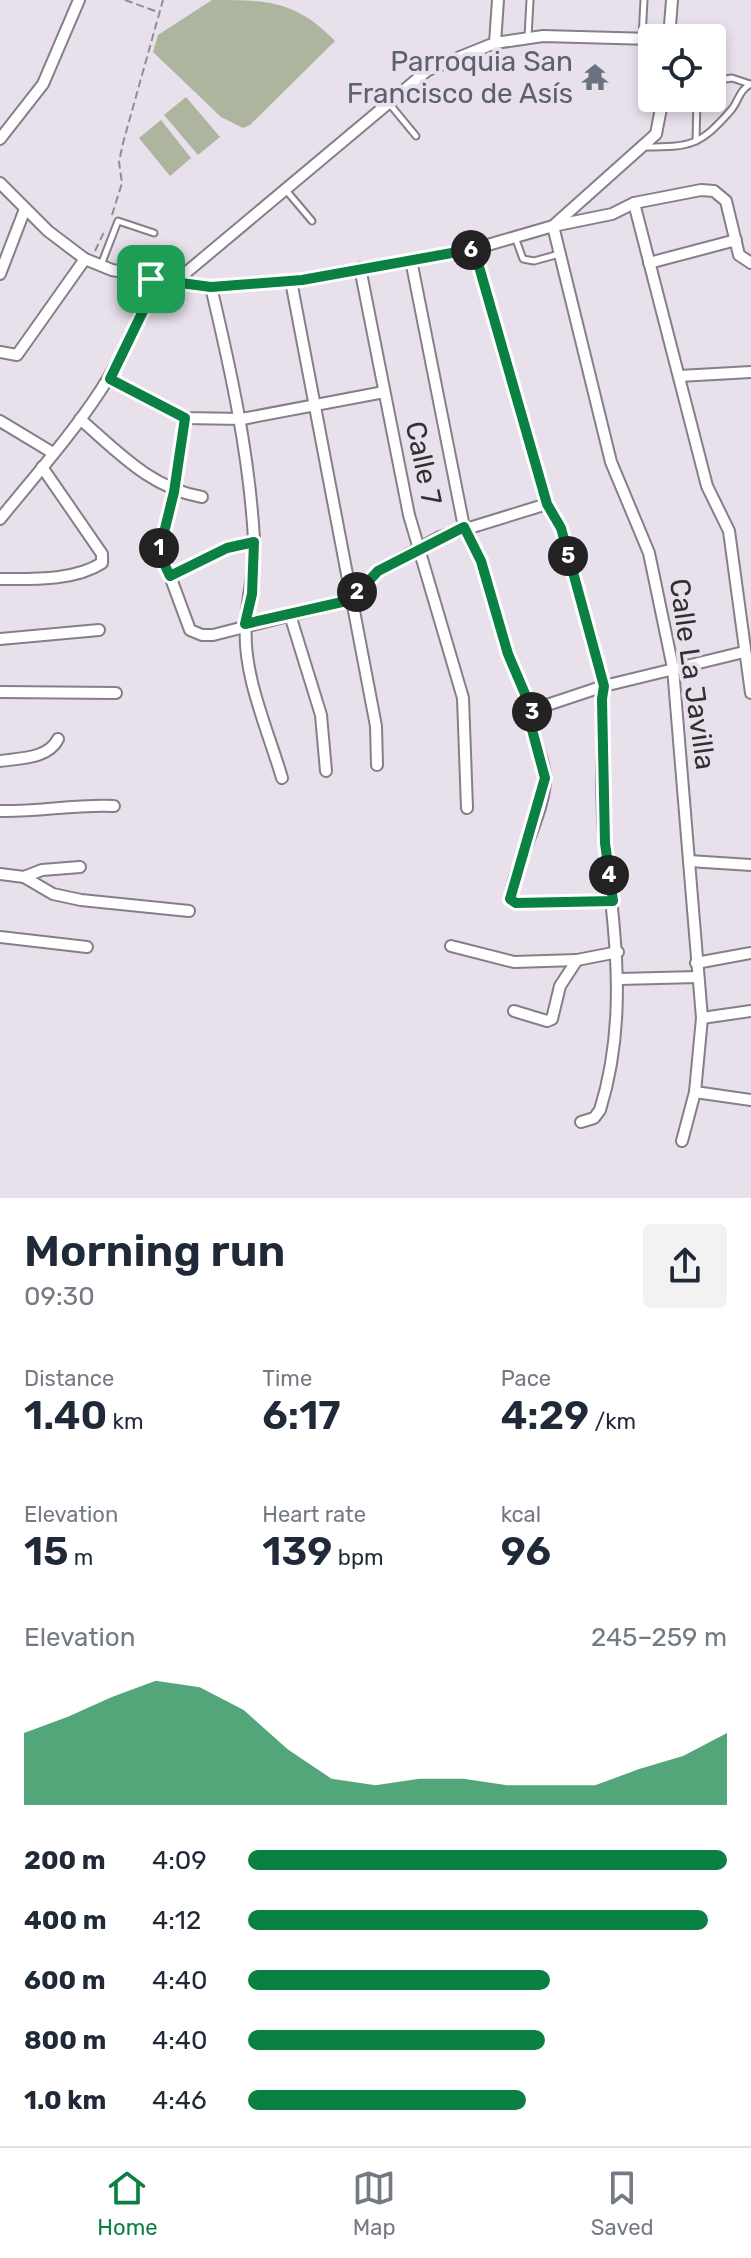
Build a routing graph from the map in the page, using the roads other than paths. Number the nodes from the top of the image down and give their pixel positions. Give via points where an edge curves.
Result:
1 (79, 0) edge
2 (498, 0) edge
3 (530, 0) edge
4 (644, 0) edge
5 (672, 0) edge
6 (646, 24) edge
7 (670, 24) edge
8 (527, 38) junction
9 (638, 39) edge
10 (495, 43) junction
11 (726, 79) edge
12 (751, 84) edge
13 (387, 101) junction
14 (661, 112) edge
15 (697, 112) edge
16 (416, 136) dead end
17 (0, 139) edge
18 (696, 142) junction
19 (643, 147) junction
20 (0, 183) edge
21 (285, 189) junction
22 (634, 203) junction
23 (25, 209) junction
24 (312, 221) dead end
25 (553, 226) junction
26 (154, 233) dead end
27 (515, 237) junction
28 (736, 240) junction
29 (474, 249) junction
30 (560, 254) junction
31 (411, 260) junction
32 (92, 262) junction
33 (649, 263) junction
34 (751, 263) edge
35 (360, 268) junction
36 (0, 274) edge
37 (151, 279) junction
38 (176, 281) junction
39 (291, 281) junction
40 (211, 287) junction
41 (0, 352) edge
42 (751, 372) edge
43 (679, 376) junction
44 (110, 379) junction
45 (384, 392) junction
46 (314, 404) junction
47 (185, 418) junction
48 (80, 419) junction
49 (242, 419) junction
50 (0, 421) edge
51 (53, 453) junction
52 (42, 467) junction
53 (174, 492) junction
54 (202, 497) dead end
55 (547, 504) junction
56 (0, 519) edge
57 (464, 527) junction
58 (254, 542) junction
59 (420, 548) junction
60 (170, 576) junction
61 (0, 579) edge
62 (351, 600) junction
63 (290, 615) junction
64 (745, 616) edge
65 (245, 624) junction
66 (99, 630) dead end
67 (0, 639) edge
68 (744, 652) junction
69 (673, 668) junction
70 (604, 686) junction
71 (0, 692) edge
72 (116, 693) dead end
73 (751, 693) edge
74 (534, 715) junction
75 (58, 739) dead end
76 (0, 761) edge
77 (377, 765) dead end
78 (326, 771) dead end
79 (282, 778) dead end
80 (114, 806) dead end
81 (467, 808) dead end
82 (0, 811) edge
83 (689, 861) junction
84 (751, 865) edge
85 (80, 867) dead end
86 (0, 874) edge
87 (24, 877) junction
88 (613, 901) junction
89 (189, 911) dead end
90 (0, 937) edge
91 (451, 946) dead end
92 (87, 947) dead end
93 (618, 952) junction
94 (751, 953) edge
95 (577, 960) junction
96 (696, 963) junction
97 (698, 977) junction
98 (619, 979) junction
99 (514, 1011) dead end
100 (751, 1011) edge
101 (702, 1018) junction
102 (695, 1092) junction
103 (751, 1100) edge
104 (581, 1122) dead end
105 (682, 1141) dead end

1 - 17 street via 43,84
2 - 10 street
3 - 8 lane
4 - 6 lane
5 - 7 street
8 - 9 street
8 - 10 street
10 - 13 street via 428,70
11 - 12 lane
12 - 18 lane
13 - 16 lane
13 - 21 street
14 - 19 street
15 - 18 lane
18 - 19 lane
19 - 25 street
20 - 23 street
21 - 24 lane
21 - 38 street
22 - 25 street via 612,214
22 - 28 street via 714,191 726,201
22 - 33 street
23 - 32 street
23 - 36 street
25 - 27 street
25 - 30 street, Calle La Javilla
26 - 32 lane via 118,221
27 - 29 street
27 - 30 lane via 523,259
28 - 33 street
28 - 34 street via 739,255
29 - 31 street
29 - 55 street
30 - 69 street, Calle La Javilla via 611,462 649,553
31 - 35 street
31 - 57 street
32 - 37 street
32 - 41 street via 17,355
33 - 43 street
35 - 39 street
35 - 45 street, Calle 7
37 - 38 street
37 - 44 street via 145,307
38 - 40 street
39 - 40 street
39 - 46 street
40 - 49 street
42 - 43 street
43 - 64 street via 707,486 729,531
44 - 47 street
44 - 48 street
45 - 46 street
45 - 59 street, Calle 7
46 - 49 street
46 - 62 street
47 - 49 street
47 - 53 street
48 - 51 street
48 - 53 street via 148,478
49 - 58 street
50 - 51 street
51 - 52 street
52 - 56 street
52 - 61 street via 102,554 102,563 40,579
53 - 54 street
53 - 60 street via 159,553
55 - 57 street
55 - 70 street via 561,528
57 - 59 street
57 - 74 street via 481,561 508,654
58 - 60 street via 227,548
58 - 65 street
59 - 62 street via 378,571
59 - 81 street, Calle 7 via 463,698
60 - 65 street via 190,630 213,635
62 - 63 street
62 - 77 street via 376,726
63 - 65 street
63 - 78 street via 318,704
64 - 68 street
65 - 79 street via 250,667
66 - 67 street
68 - 69 street
68 - 73 street
69 - 70 street
69 - 83 street, Calle La Javilla
70 - 74 street via 541,707
70 - 88 street via 605,843
71 - 72 street
74 - 88 street via 531,726 545,778 510,899
75 - 76 street via 54,748 41,754
80 - 82 street
83 - 84 street
83 - 96 street, Calle La Javilla
85 - 87 street
86 - 87 street
87 - 89 street via 67,897
88 - 93 street
90 - 92 street
91 - 95 street via 514,962
93 - 95 street
93 - 98 street
94 - 96 street
95 - 99 street via 560,986 552,1019
96 - 97 street, Calle La Javilla
97 - 98 street
97 - 101 street, Calle La Javilla
98 - 104 street via 618,1031 606,1089 594,1118
100 - 101 street
101 - 102 street, Calle La Javilla
102 - 103 street
102 - 105 street, Calle La Javilla

